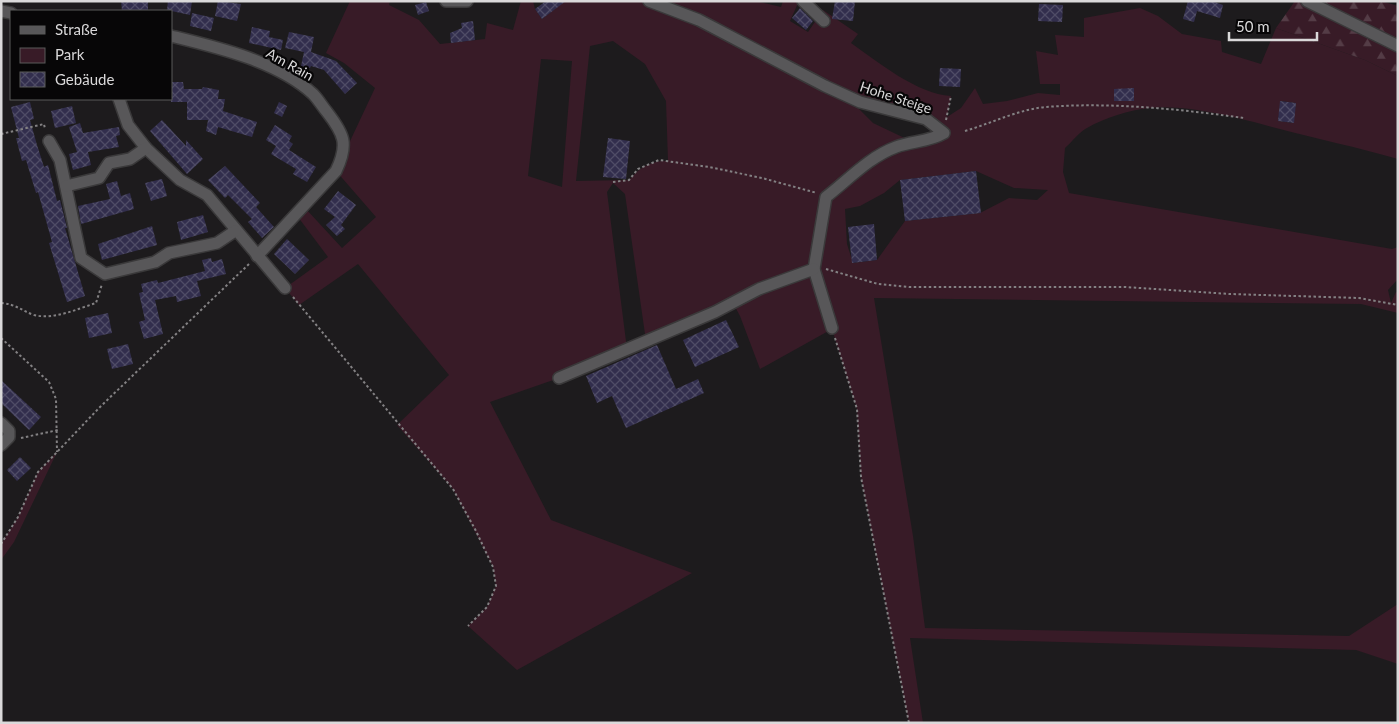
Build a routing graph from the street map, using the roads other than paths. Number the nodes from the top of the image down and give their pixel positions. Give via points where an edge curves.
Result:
1 (446, 1) edge
2 (467, 1) edge
3 (649, 1) edge
4 (803, 1) edge
5 (1307, 1) edge
6 (824, 21) dead end
7 (172, 36) edge
8 (1398, 46) edge
9 (119, 100) edge
10 (48, 141) road end
11 (146, 148) junction
12 (66, 186) junction
13 (236, 231) junction
14 (257, 256) junction
15 (814, 268) junction
16 (285, 288) road end
17 (832, 328) road end
18 (559, 378) dead end
19 (1, 423) edge
20 (5, 441) edge

1 - 2 street
3 - 15 street, Hohe Steige via 699,20 860,102 926,120 944,133 873,158 826,197
4 - 6 street
5 - 8 street
7 - 14 street, Am Rain via 236,53 281,73 312,94 339,128 344,142 343,156 336,170
9 - 11 street via 128,125
10 - 12 street via 60,160
11 - 12 street via 130,159 109,163 99,178
11 - 13 street via 180,180 207,195
12 - 13 street via 81,258 105,274 217,243
13 - 14 street
14 - 16 street
15 - 17 street
15 - 18 street
19 - 20 street via 9,431

